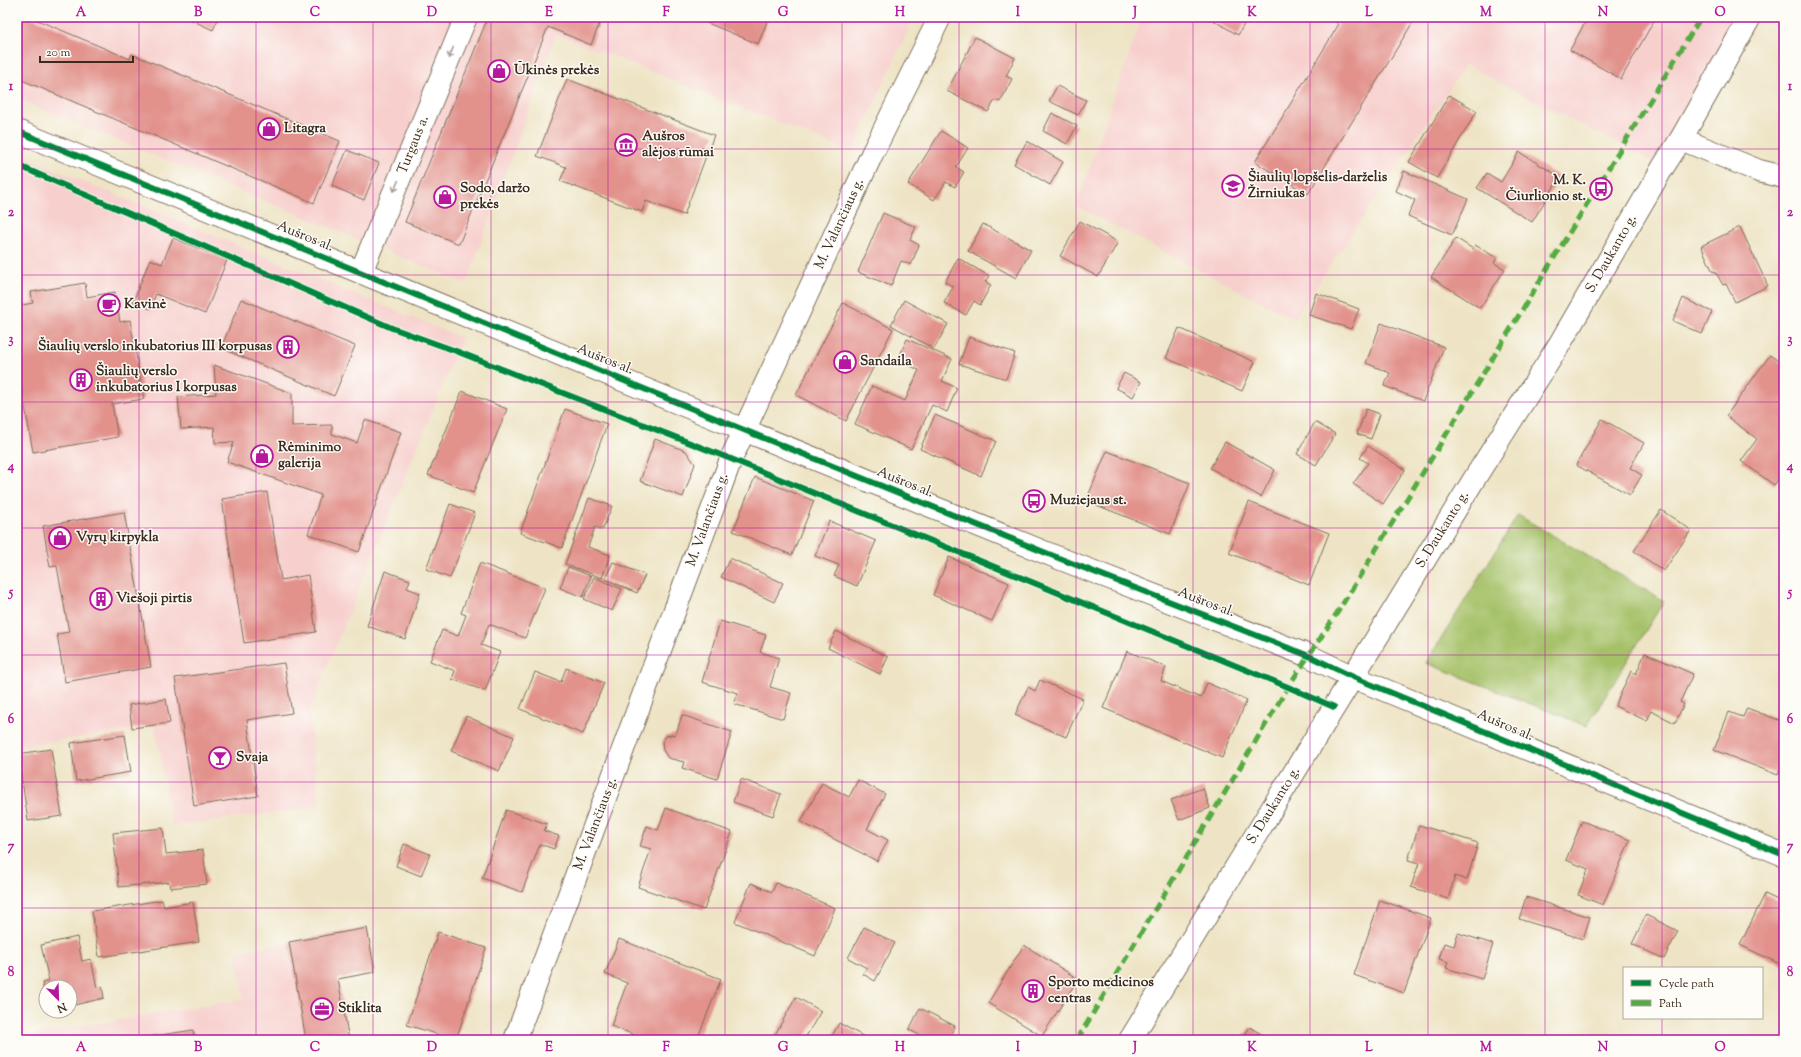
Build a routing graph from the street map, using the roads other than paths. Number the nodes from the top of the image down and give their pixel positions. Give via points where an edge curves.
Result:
1 (466, 17) edge
2 (940, 17) edge
3 (1750, 17) edge
4 (17, 131) edge
5 (1682, 139) junction
6 (1784, 177) edge
7 (361, 272) junction
8 (744, 430) junction
9 (1353, 677) junction
10 (1784, 855) edge
11 (515, 1040) edge
12 (1130, 1040) edge

1 -> 7 street, Turgaus a.
2 - 8 street, M. Valančiaus g. via 872,154
3 - 5 street, S. Daukanto g.
4 - 7 street, Aušros al.
5 - 6 street via 1759,171
5 - 9 street, S. Daukanto g.
7 - 8 street, Aušros al.
8 - 9 street, Aušros al. via 1061,559 1309,656
8 - 11 street, M. Valančiaus g.
9 - 10 street, Aušros al.
9 - 12 street, S. Daukanto g.

